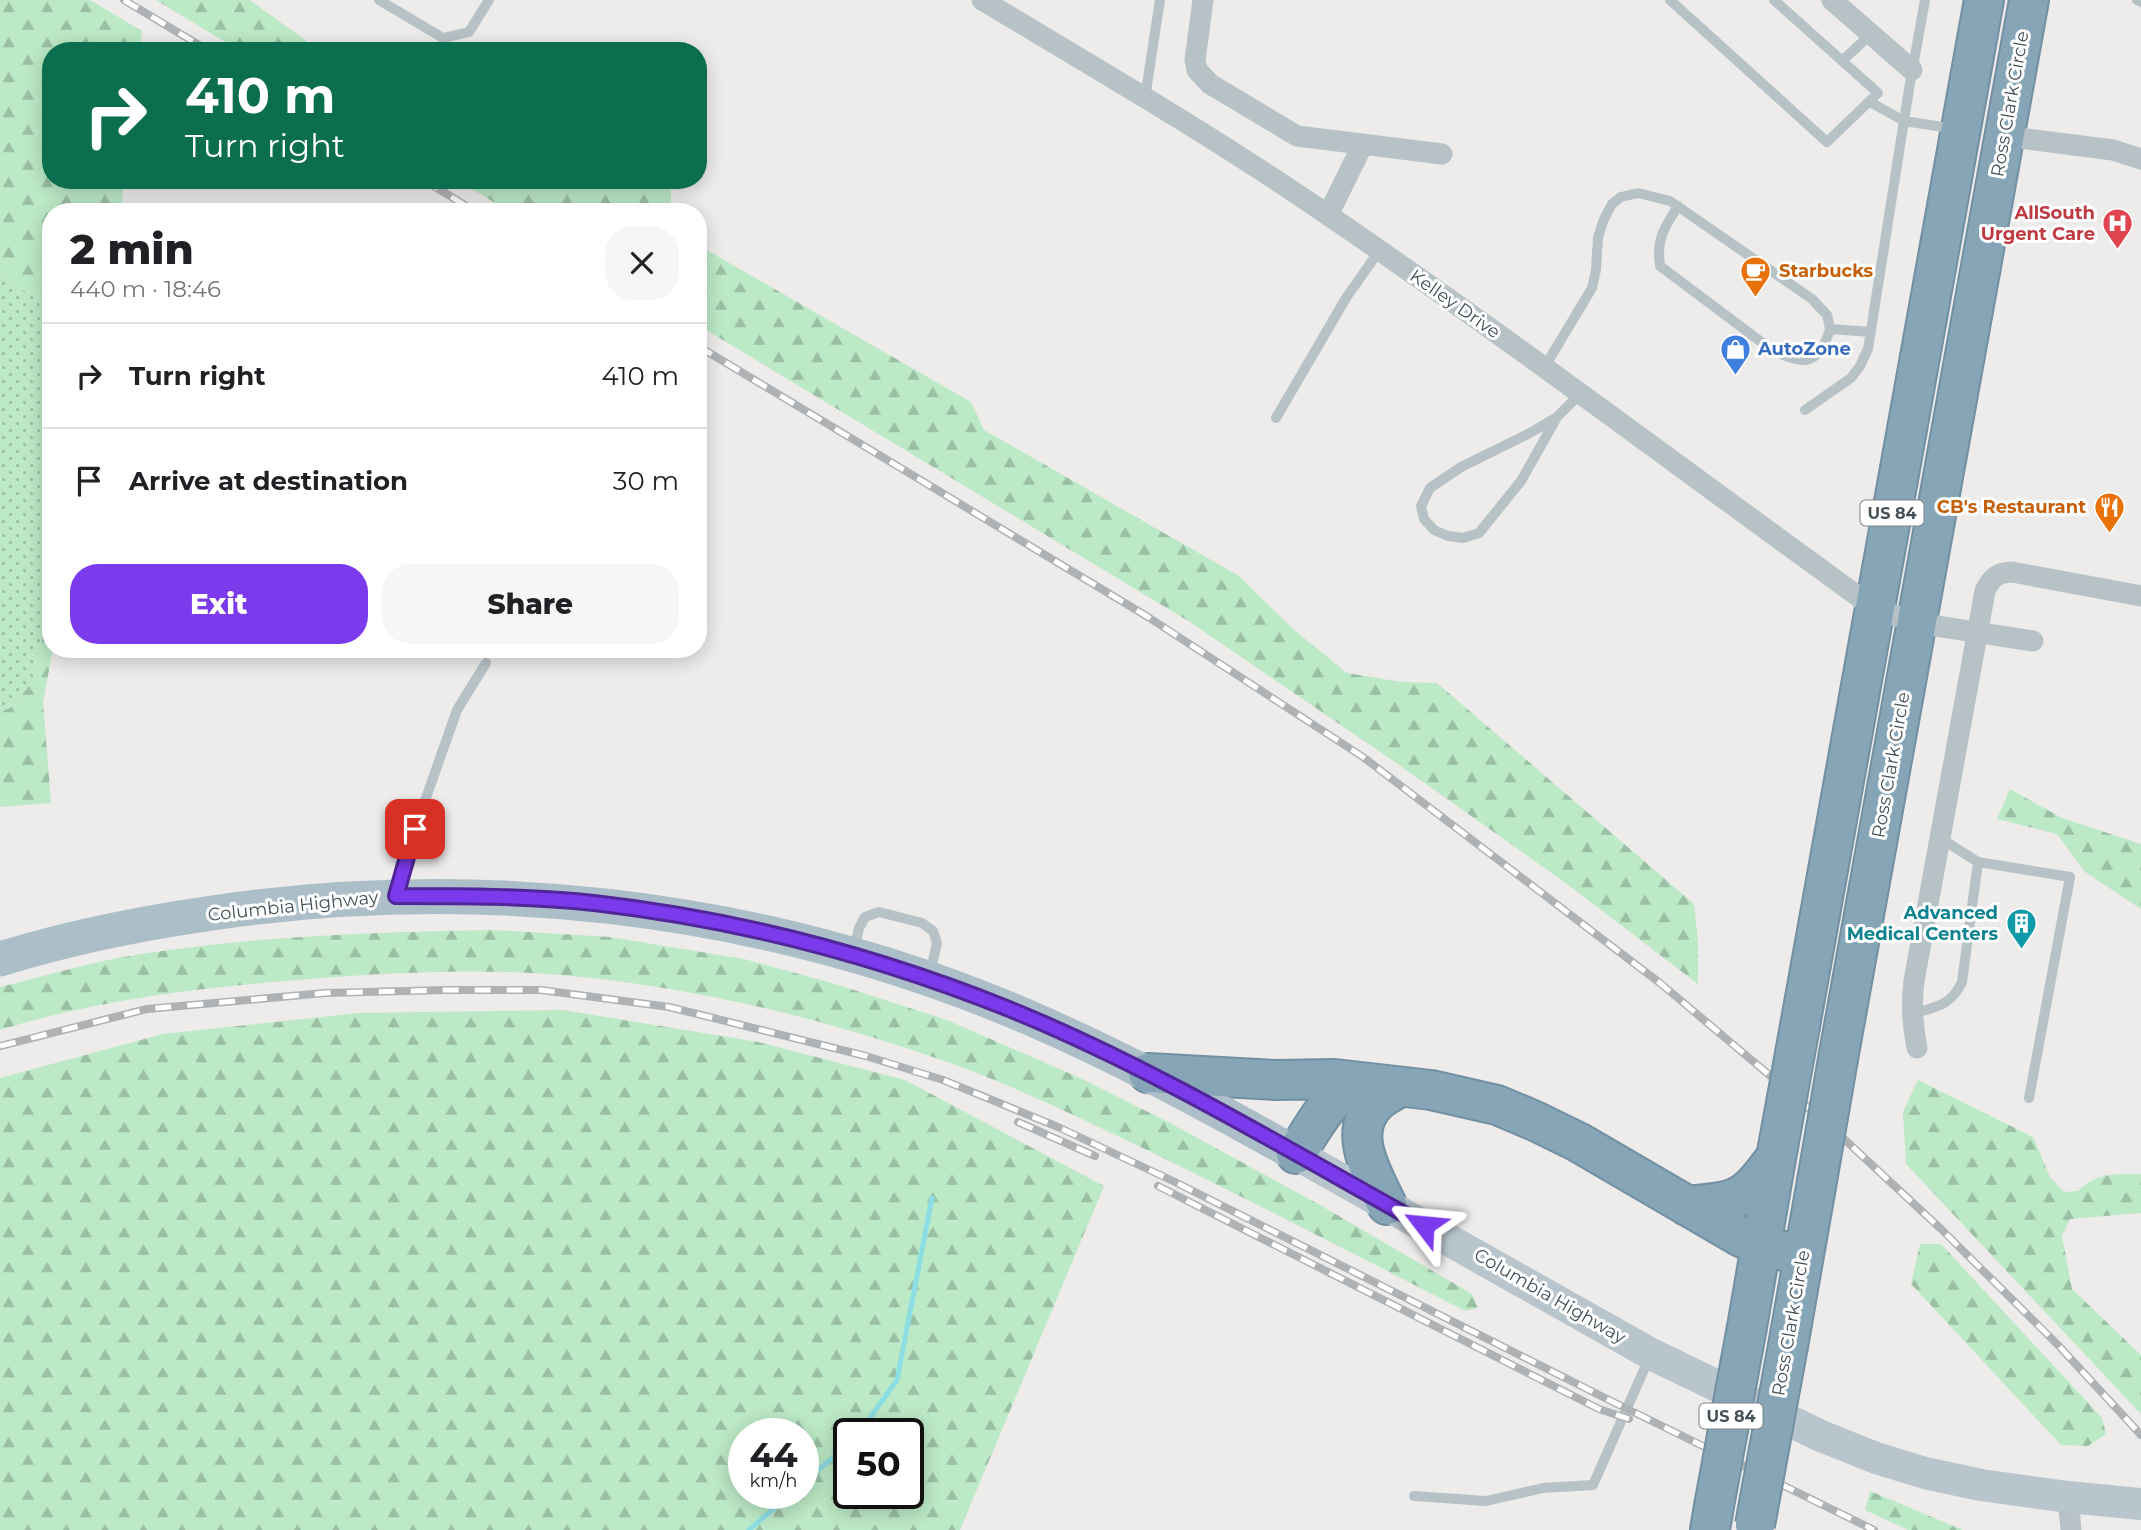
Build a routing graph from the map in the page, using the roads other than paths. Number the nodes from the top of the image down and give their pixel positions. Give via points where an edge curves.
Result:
1 (379, 0) edge
2 (489, 0) edge
3 (982, 0) edge
4 (1160, 0) edge
5 (1203, 0) edge
6 (1670, 0) edge
7 (1774, 0) edge
8 (1832, 0) edge
9 (1925, 0) edge
10 (1984, 0) edge
11 (2029, 0) edge
12 (1871, 34) junction
13 (1842, 61) junction
14 (1912, 70) junction
15 (1145, 98) junction
16 (1870, 102) junction
17 (1904, 121) junction
18 (1961, 130) junction
19 (2004, 136) junction
20 (1363, 144) junction
21 (1442, 154) dead end
22 (2141, 159) edge
23 (1678, 206) junction
24 (1328, 215) junction
25 (1379, 251) junction
26 (1830, 329) junction
27 (1871, 332) junction
28 (1544, 368) junction
29 (1580, 394) junction
30 (1805, 410) dead end
31 (1557, 417) junction
32 (1276, 418) dead end
33 (2141, 596) edge
34 (1874, 608) junction
35 (1917, 623) junction
36 (1977, 632) junction
37 (2033, 641) dead end
38 (486, 663) dead end
39 (1940, 838) junction
40 (1978, 862) junction
41 (396, 896) junction
42 (853, 956) junction
43 (0, 959) edge
44 (929, 980) junction
45 (1912, 1014) junction
46 (1917, 1048) dead end
47 (1148, 1073) junction
48 (1386, 1086) junction
49 (2029, 1098) dead end
50 (1777, 1152) junction
51 (1296, 1154) junction
52 (1387, 1205) junction
53 (1687, 1206) junction
54 (1761, 1246) junction
55 (1803, 1255) junction
56 (1651, 1354) junction
57 (1414, 1496) dead end
58 (2068, 1497) junction
59 (2131, 1503) edge
60 (1712, 1518) edge
61 (1755, 1527) edge
62 (2071, 1530) edge

1 - 2 lane via 443,38 469,32
3 - 15 street, Kelley Drive
4 - 15 lane
5 - 20 street via 1195,60 1203,78 1297,136
6 - 16 lane via 1827,142
7 - 13 lane
8 - 12 street
9 - 14 lane
10 - 18 highway, US 84
11 - 19 highway, Ross Clark Circle / US 84
12 - 13 lane
12 - 14 street
13 - 16 lane via 1878,93
14 - 17 lane
15 - 24 street, Kelley Drive
16 - 17 lane
17 - 18 lane
17 - 27 lane
18 - 19 highway
18 - 34 highway, US 84
19 - 22 street via 2113,150
19 - 35 highway, Ross Clark Circle / US 84
20 - 21 street
20 - 24 street
23 - 26 lane via 1812,299 1827,315
23 - 26 lane via 1662,232 1657,250 1660,265 1783,356 1810,360 1819,355
23 - 28 lane via 1639,193 1612,204 1598,237 1592,288
24 - 25 street, Kelley Drive
25 - 28 street, Kelley Drive
25 - 32 lane
26 - 27 lane
27 - 30 lane via 1868,349 1852,378
28 - 29 street, Kelley Drive
29 - 31 lane
29 - 34 street, Kelley Drive
31 - 31 lane via 1521,481 1479,533 1448,536 1424,519 1421,506 1430,488
33 - 36 street via 2004,572 1989,582
34 - 35 street, Kelley Drive
34 - 50 highway, US 84, bridge
35 - 36 street, Kelley Drive
35 - 55 highway, Ross Clark Circle / US 84, bridge
36 - 37 street, Kelley Drive
36 - 39 street
38 - 41 lane via 457,710
39 - 40 lane
39 - 45 street
40 - 45 lane via 1962,982 1956,995 1943,1005
40 - 49 lane via 2070,877
41 - 42 main road, Columbia Highway via 533,898 628,907 705,920
41 - 43 main road, Columbia Highway via 246,907 41,946
42 - 44 main road, Columbia Highway
42 - 44 lane via 865,917 879,912 922,923 933,931 937,943
44 - 47 main road, Columbia Highway via 1009,1010
45 - 46 street
47 - 48 highway via 1335,1079
47 - 51 main road, Columbia Highway
48 - 51 highway via 1354,1087 1339,1094
48 - 52 highway via 1362,1133 1363,1149
48 - 53 highway via 1496,1105 1578,1142
50 - 53 highway via 1745,1194 1726,1202
50 - 54 highway, US 84
51 - 52 main road, Columbia Highway
52 - 56 main road, Columbia Highway
53 - 54 highway
54 - 55 highway
54 - 60 highway, US 84, bridge
55 - 61 highway, Ross Clark Circle / US 84, bridge
56 - 57 lane via 1593,1485 1543,1488 1486,1501
56 - 58 main road, Columbia Highway via 1876,1458 1981,1485
58 - 59 main road, Columbia Highway
58 - 62 street

